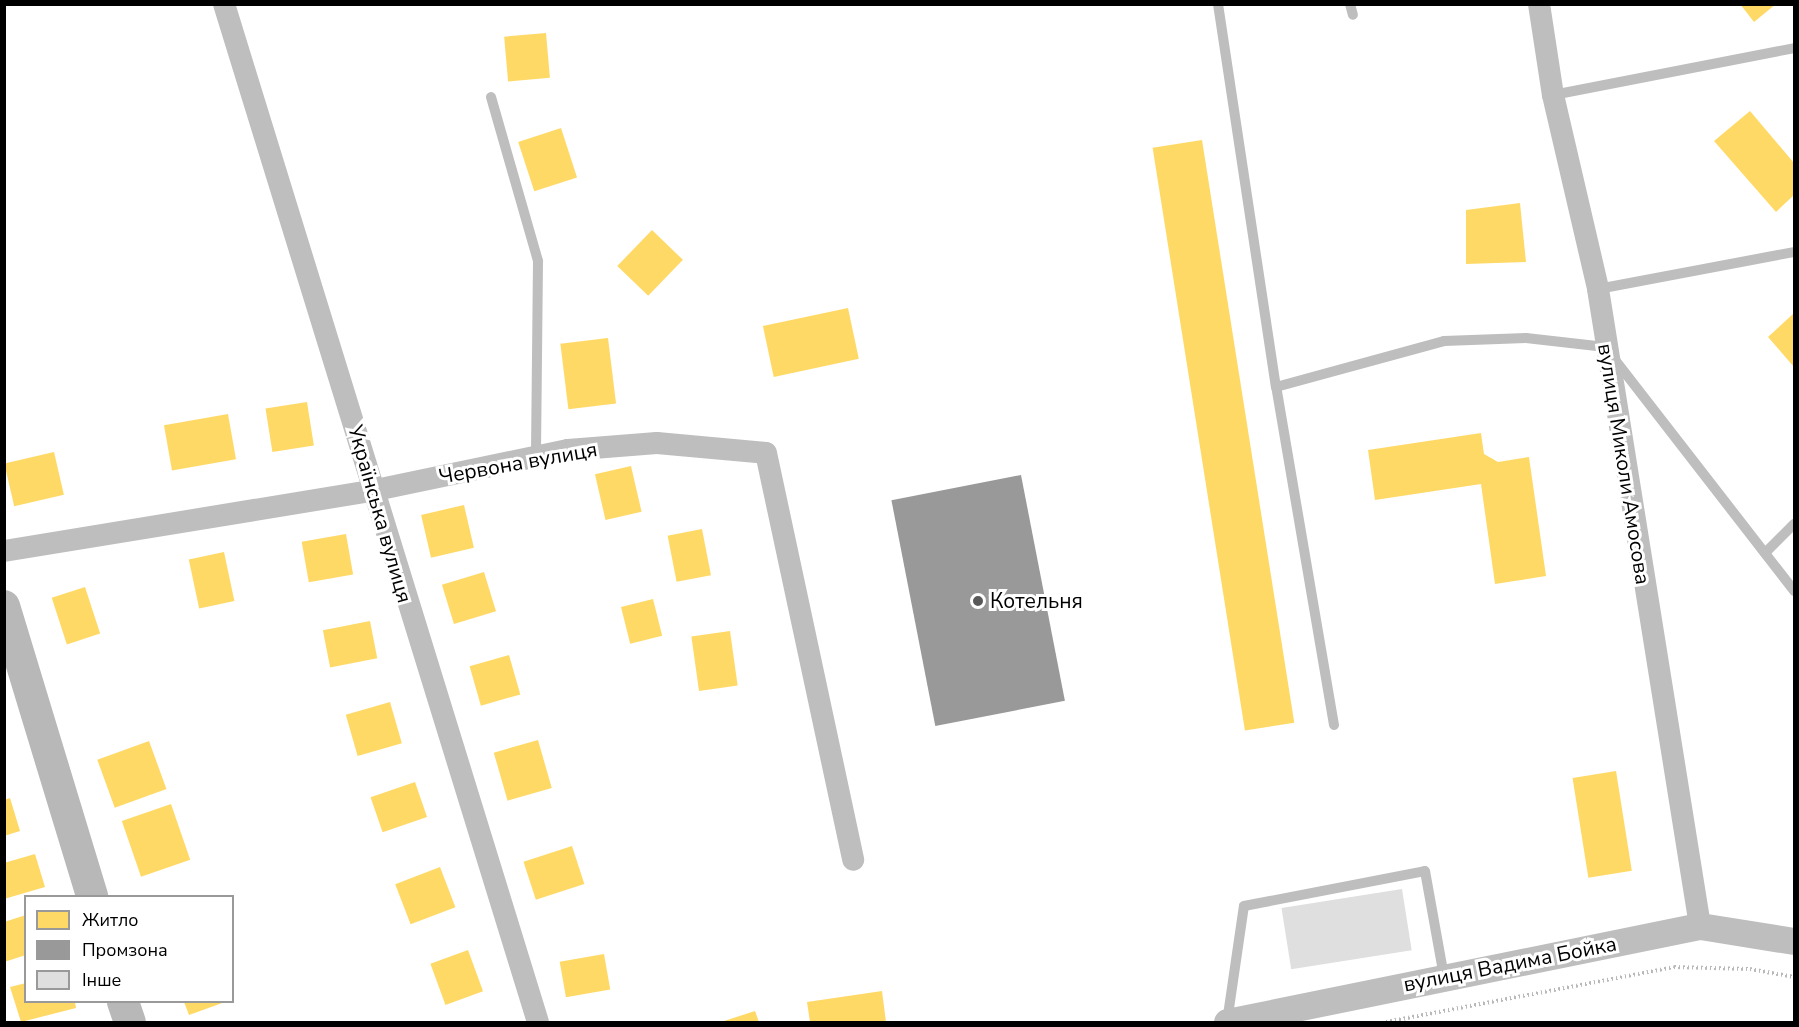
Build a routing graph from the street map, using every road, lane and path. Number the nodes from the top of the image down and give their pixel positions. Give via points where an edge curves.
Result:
1 (224, 4) edge
2 (1218, 4) edge
3 (1539, 4) edge
4 (1794, 48) edge
5 (1553, 95) junction
6 (491, 97) dead end
7 (1794, 252) edge
8 (1598, 289) junction
9 (1605, 346) junction
10 (1276, 387) junction
11 (536, 457) junction
12 (371, 491) junction
13 (1794, 524) edge
14 (4, 551) edge
15 (1765, 553) junction
16 (1794, 591) edge
17 (4, 606) edge
18 (1334, 725) dead end
19 (853, 860) dead end
20 (91, 895) edge
21 (1700, 926) junction
22 (1794, 941) edge
23 (1444, 977) junction
24 (1794, 977) edge
25 (123, 1003) edge
26 (130, 1023) edge
27 (538, 1023) edge
28 (1227, 1023) edge
29 (1386, 1023) edge

1 - 12 street, Українська вулиця
2 - 10 lane
3 - 5 street, вулиця Миколи Амосова
4 - 5 lane
5 - 8 street, вулиця Миколи Амосова
6 - 11 lane via 538,261
7 - 8 lane
8 - 9 street, вулиця Миколи Амосова
9 - 10 lane via 1526,338 1444,340
9 - 15 lane
9 - 21 street, вулиця Миколи Амосова
10 - 18 lane
11 - 12 street, Червона вулиця
11 - 19 street, Червона вулиця via 657,443 766,453
12 - 14 street, Червона вулиця
12 - 27 street, Українська вулиця
13 - 15 lane
15 - 16 lane
17 - 20 main road
21 - 22 street, вулиця Вадима Бойка
21 - 23 street, вулиця Вадима Бойка
23 - 28 street, вулиця Вадима Бойка
23 - 28 lane via 1425,871 1244,906
24 - 29 path via 1750,969 1674,967
25 - 26 main road

